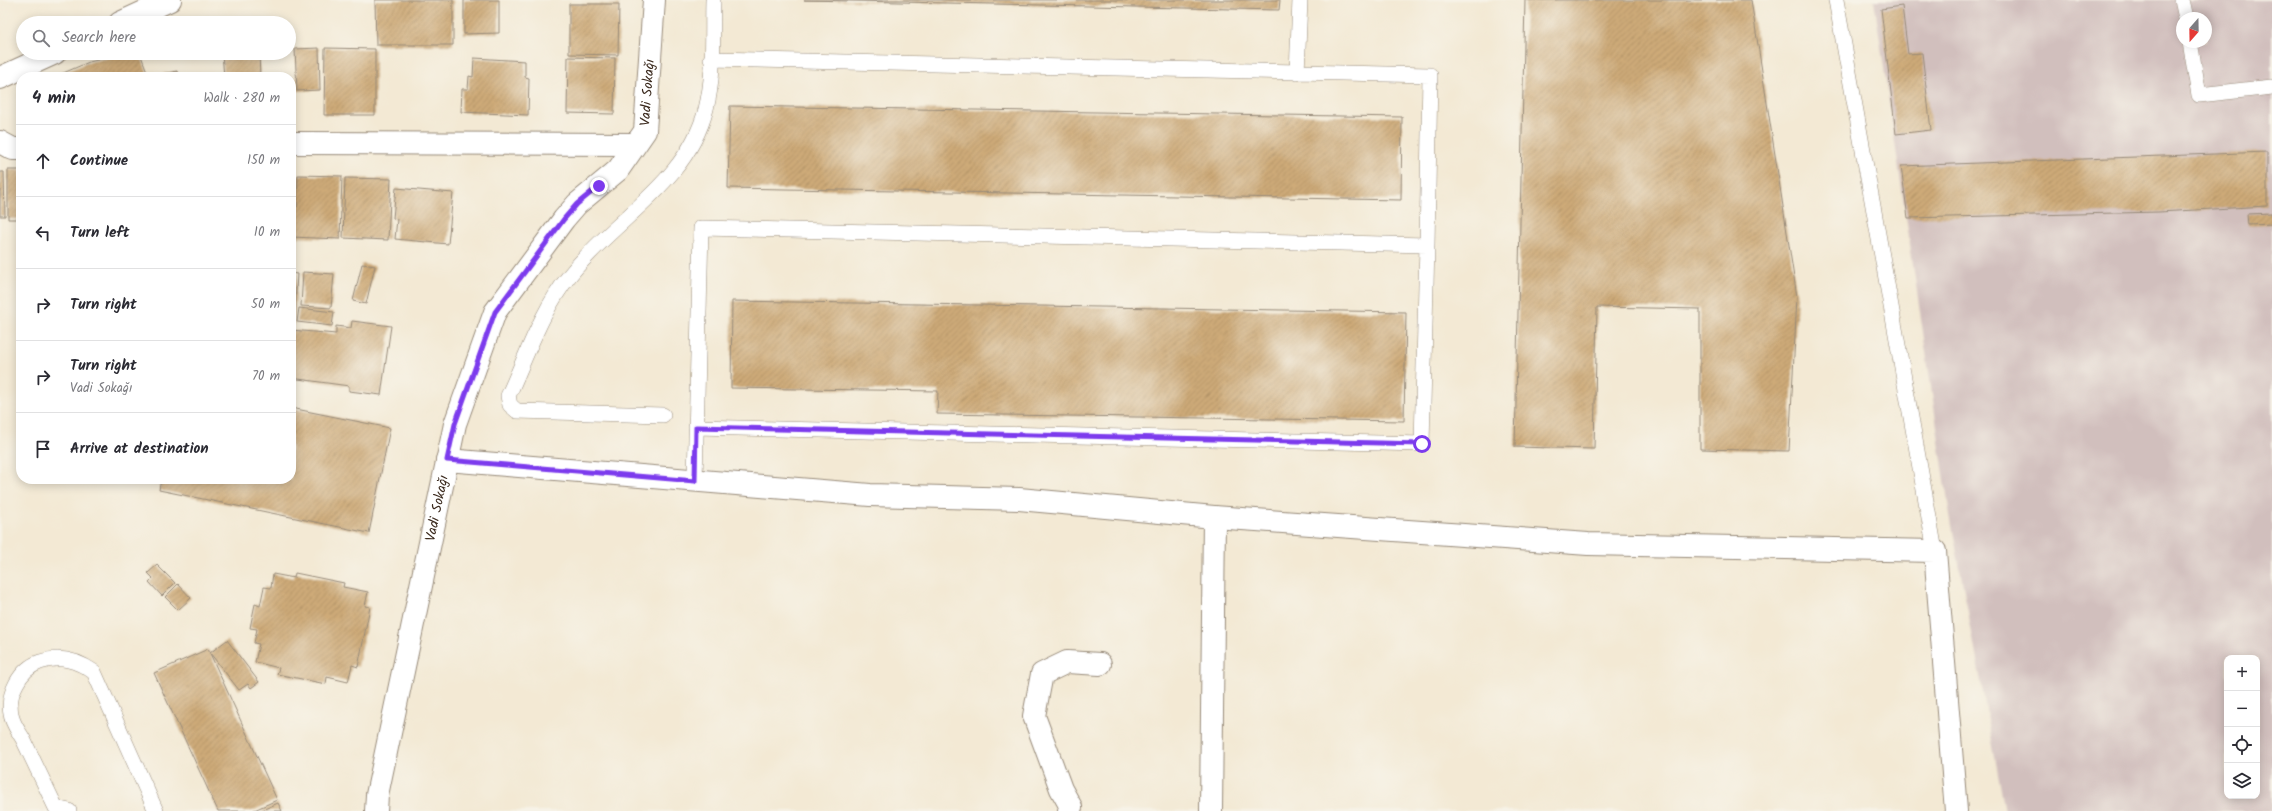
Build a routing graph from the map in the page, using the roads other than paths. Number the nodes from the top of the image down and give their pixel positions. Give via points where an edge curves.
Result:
1 (654, 0) edge
2 (713, 0) edge
3 (1300, 0) edge
4 (1836, 0) edge
5 (2182, 0) edge
6 (167, 1) edge
7 (2185, 12) edge
8 (135, 16) edge
9 (2191, 48) edge
10 (711, 59) junction
11 (40, 60) edge
12 (1297, 73) junction
13 (0, 78) edge
14 (2272, 88) edge
15 (0, 142) edge
16 (296, 144) edge
17 (635, 144) junction
18 (16, 149) edge
19 (1427, 245) junction
20 (663, 415) dead end
21 (696, 427) junction
22 (447, 460) junction
23 (695, 481) junction
24 (1214, 517) junction
25 (1935, 551) junction
26 (1100, 664) dead end
27 (69, 811) edge
28 (154, 811) edge
29 (376, 811) edge
30 (1069, 811) edge
31 (1211, 811) edge
32 (1956, 811) edge

1 - 17 street, Vadi Sokağı via 644,130
2 - 10 lane
3 - 12 lane
4 - 25 lane
5 - 7 lane
6 - 8 street
9 - 14 lane via 2199,95
10 - 12 lane
10 - 20 lane via 706,109 688,152 661,186 570,274 553,298 538,327 508,396 510,406 517,411
11 - 13 street
12 - 19 lane via 1430,76
15 - 18 street
16 - 17 street
17 - 22 street, Vadi Sokağı via 618,170 577,204 564,219 495,312 455,424
19 - 21 lane via 1422,444
19 - 21 lane via 700,228
21 - 23 lane
22 - 23 street
22 - 29 street, Vadi Sokağı via 377,795
23 - 24 street via 870,495 1018,499
24 - 25 street via 1588,544
24 - 31 street
25 - 32 street
26 - 30 street via 1068,662 1042,674 1034,716 1061,789 1071,807
27 - 28 lane via 56,808 11,715 13,690 19,679 28,669 52,659 67,659 82,664 94,672

